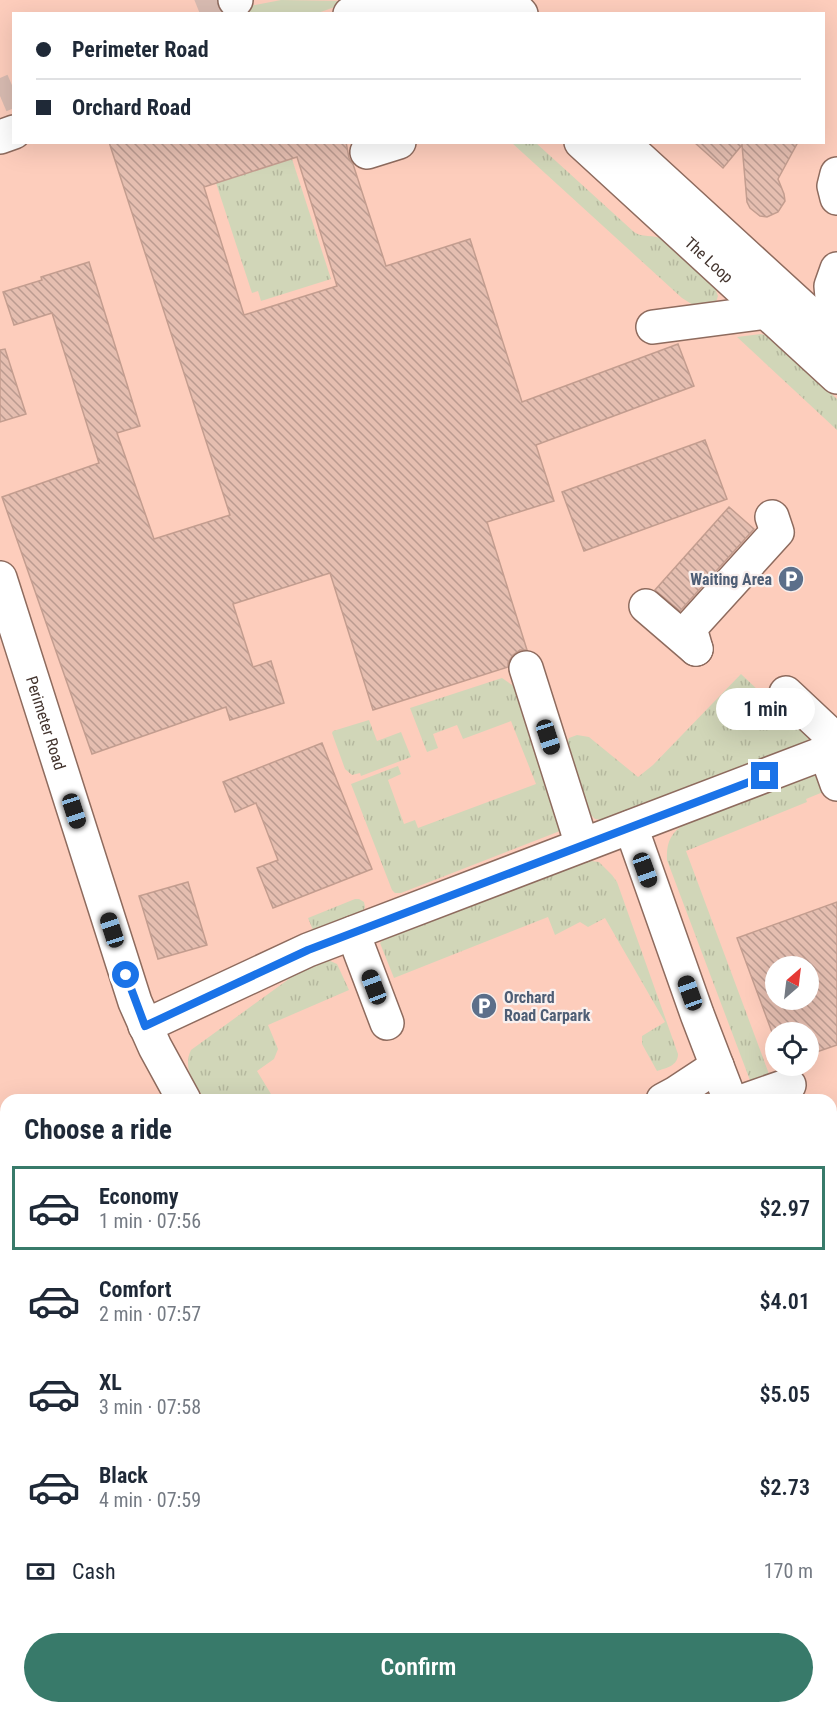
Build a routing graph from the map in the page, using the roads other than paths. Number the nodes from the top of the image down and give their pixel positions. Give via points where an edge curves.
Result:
1 (468, 0) edge
2 (508, 0) edge
3 (409, 5) edge
4 (355, 12) edge
5 (440, 12) edge
6 (481, 12) edge
7 (519, 12) edge
8 (393, 144) edge
9 (584, 144) edge
10 (636, 146) edge
11 (367, 152) dead end
12 (837, 174) edge
13 (837, 198) edge
14 (837, 269) edge
15 (766, 312) junction
16 (836, 321) edge
17 (653, 327) dead end
18 (837, 377) edge
19 (772, 517) dead end
20 (0, 578) edge
21 (646, 606) dead end
22 (526, 668) dead end
23 (786, 693) dead end
24 (833, 747) edge
25 (837, 784) edge
26 (630, 827) junction
27 (582, 845) junction
28 (353, 933) junction
29 (387, 1023) dead end
30 (145, 1026) junction
31 (717, 1066) junction
32 (789, 1085) dead end
33 (181, 1094) edge
34 (674, 1094) edge
35 (728, 1094) edge
36 (763, 1094) edge

1 - 6 street
2 - 7 street
3 - 4 street via 371,5
3 - 5 street
8 - 11 street
9 - 15 street, The Loop
10 - 16 street, The Loop
12 - 13 street
14 - 16 street via 831,286
15 - 17 street
15 - 18 street, The Loop
19 - 21 street via 777,532 690,628 696,649
20 - 30 street, Perimeter Road via 79,789 129,984
22 - 27 street
23 - 24 street
24 - 25 street
24 - 26 street
26 - 27 street
26 - 31 street
27 - 28 street
28 - 29 street
28 - 30 street
30 - 33 street, Perimeter Road
31 - 34 street
31 - 35 street
32 - 36 street

